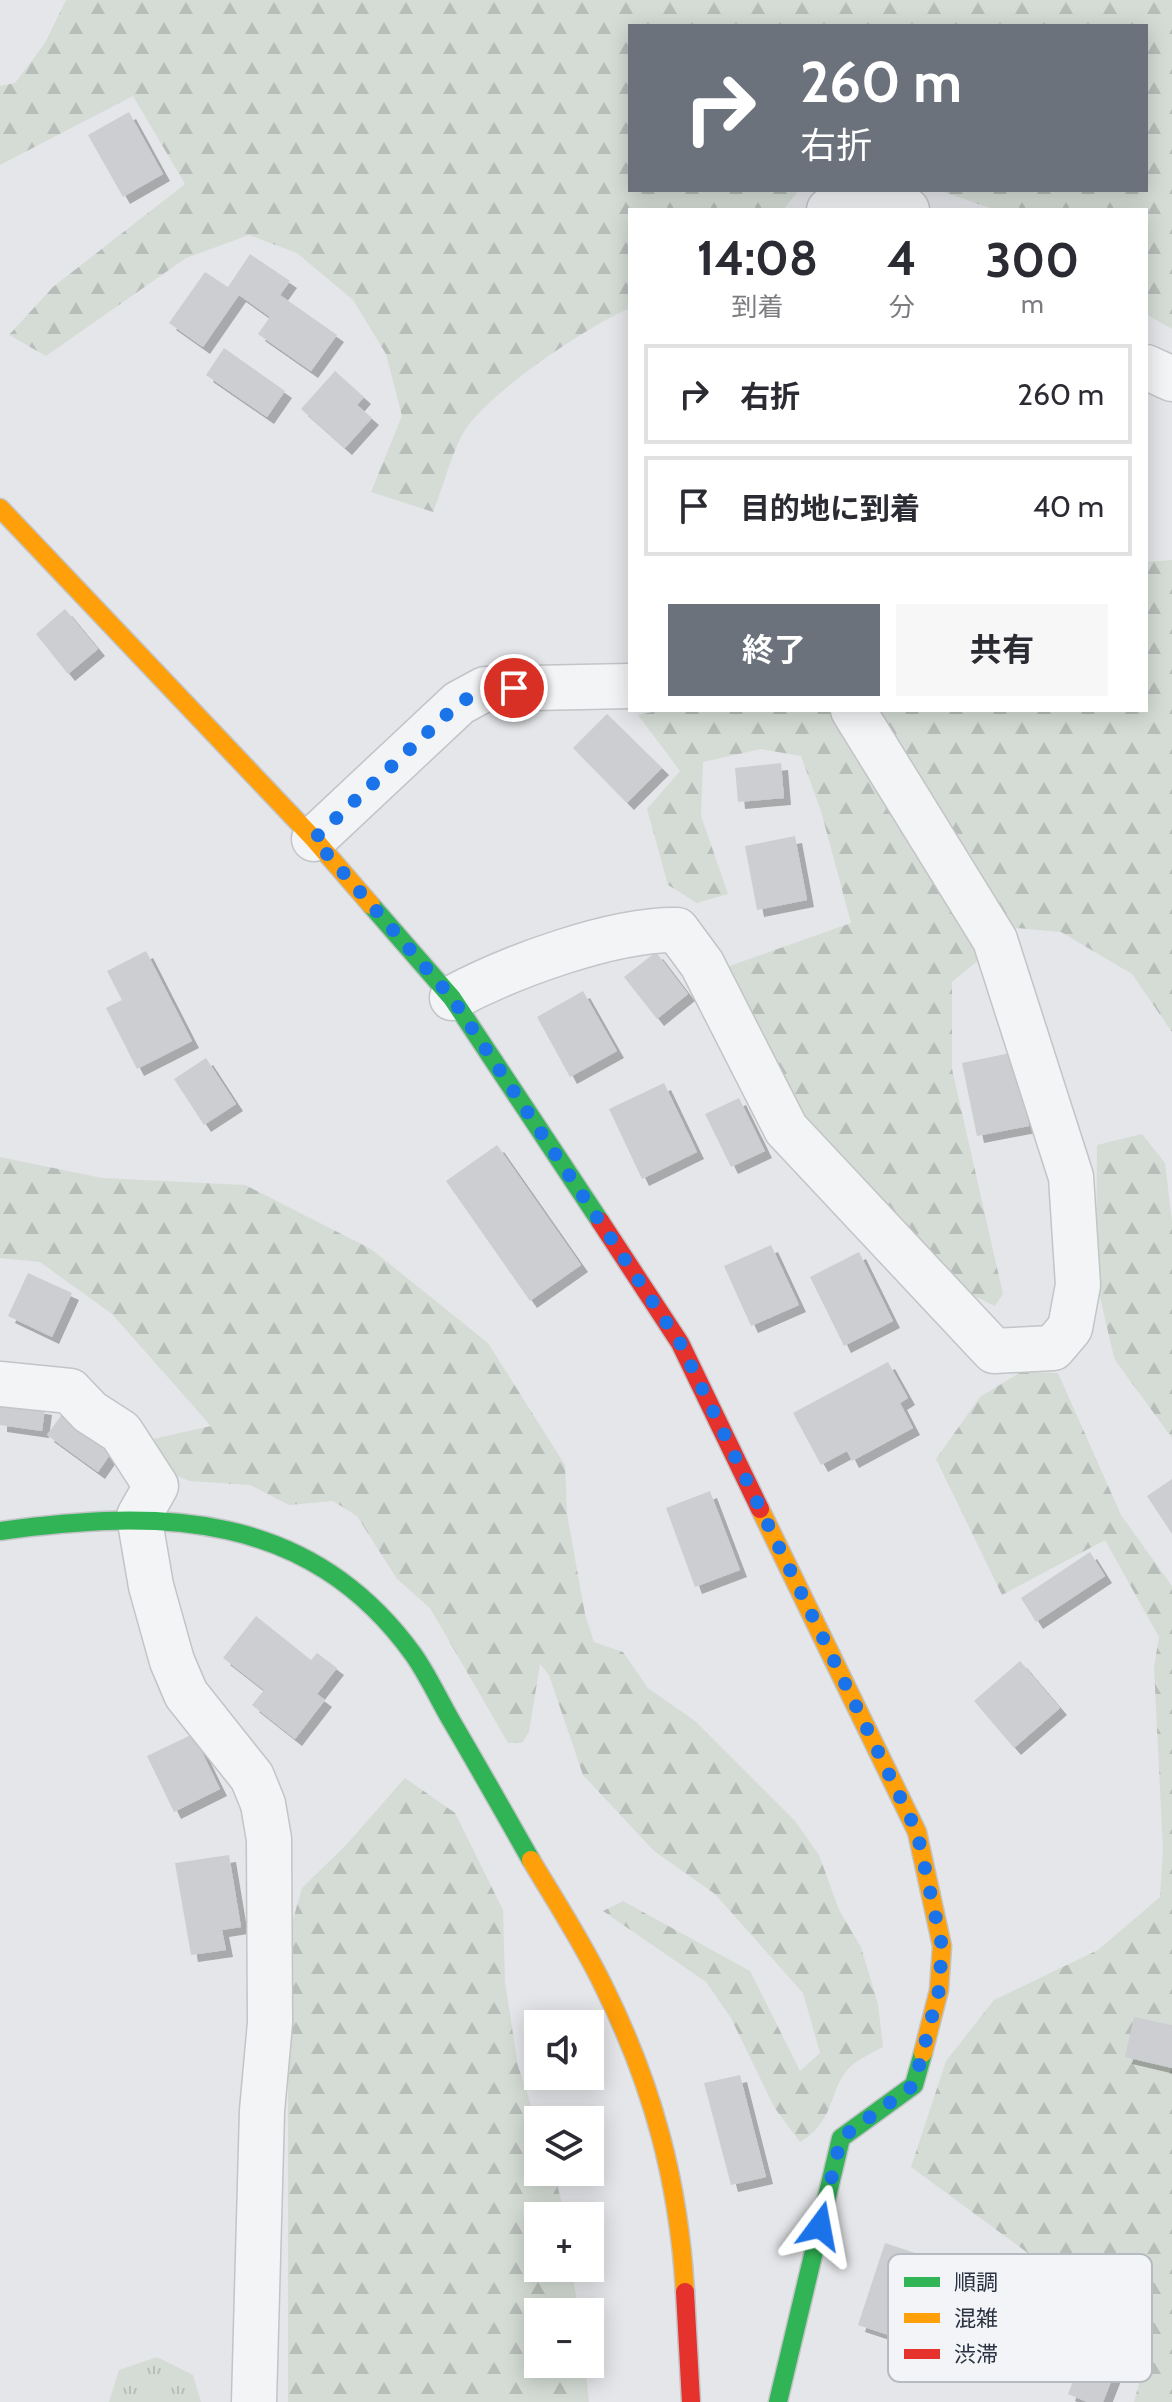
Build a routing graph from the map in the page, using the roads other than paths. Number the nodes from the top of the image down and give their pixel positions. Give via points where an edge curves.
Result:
1 (837, 208) edge
2 (884, 208) edge
3 (1148, 368) edge
4 (1172, 379) edge
5 (0, 508) edge
6 (628, 686) edge
7 (854, 712) edge
8 (314, 839) junction
9 (452, 998) junction
10 (0, 1384) edge
11 (139, 1516) junction
12 (0, 1531) edge
13 (254, 2402) edge
14 (691, 2402) edge
15 (778, 2402) edge

1 - 2 street
3 - 4 street
5 - 8 street
6 - 8 street via 485,689 459,703
7 - 9 street via 995,940 1071,1177 1078,1285 1070,1328 1053,1348 994,1351 786,1129 702,964 677,930 623,934 481,982
8 - 9 street
9 - 15 street via 680,1343 917,1832 942,1946 939,1990 914,2085 841,2138
10 - 11 street via 70,1391 121,1432 156,1486
11 - 12 street
11 - 13 street via 172,1661 186,1694 252,1777 269,1839 270,2023 262,2111
11 - 14 street via 264,1535 304,1555 374,1609 413,1654 604,1986 647,2086 675,2187

